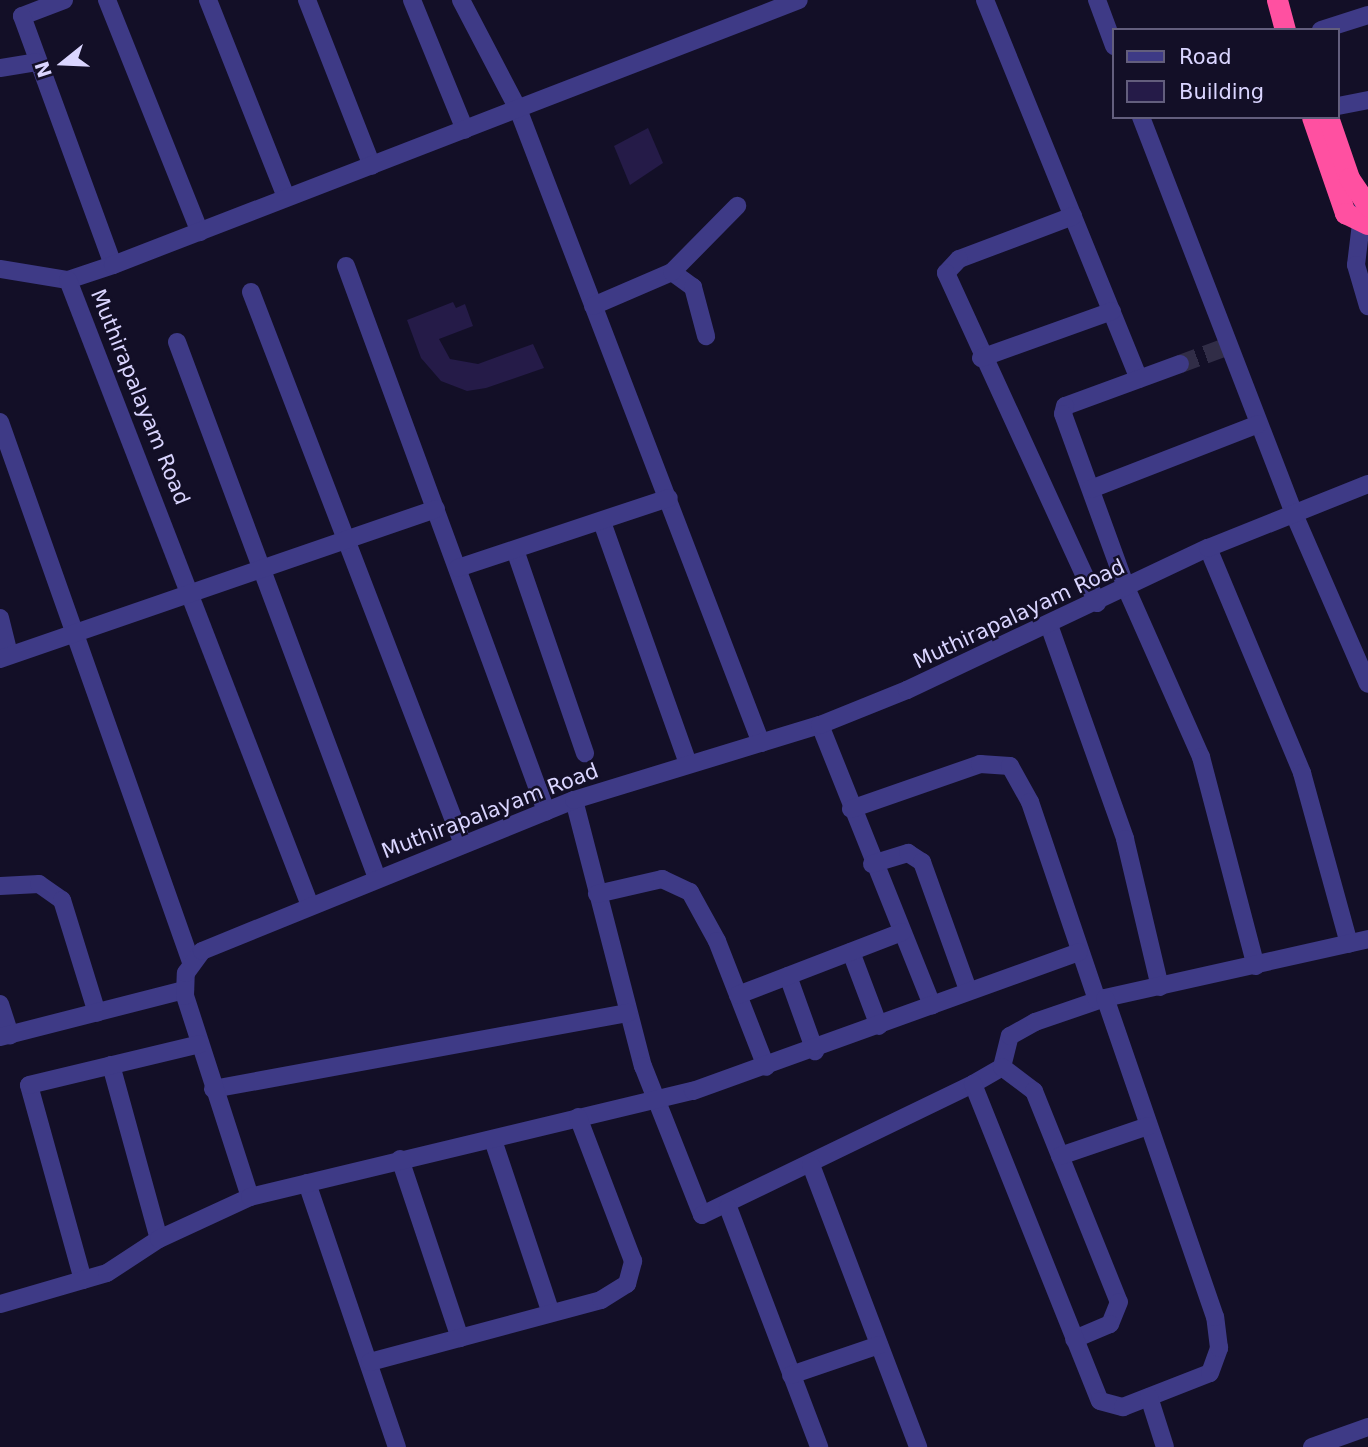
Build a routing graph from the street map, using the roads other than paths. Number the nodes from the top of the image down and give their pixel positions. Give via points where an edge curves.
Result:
1 (64, 0) edge
2 (107, 0) edge
3 (208, 0) edge
4 (306, 0) edge
5 (412, 0) edge
6 (461, 0) edge
7 (799, 0) edge
8 (985, 0) edge
9 (1097, 0) edge
10 (1277, 0) edge
11 (1291, 0) edge
12 (39, 4) edge
13 (1368, 15) edge
14 (1284, 28) edge
15 (1299, 28) edge
16 (1327, 28) edge
17 (1112, 41) edge
18 (37, 62) junction
19 (0, 68) edge
20 (1368, 100) edge
21 (1340, 106) edge
22 (518, 109) junction
23 (1143, 119) edge
24 (1313, 119) edge
25 (1329, 119) edge
26 (465, 130) junction
27 (372, 166) junction
28 (286, 197) junction
29 (737, 206) dead end
30 (1364, 214) edge
31 (1073, 216) junction
32 (200, 232) junction
33 (113, 265) junction
34 (346, 266) dead end
35 (0, 269) edge
36 (672, 272) junction
37 (68, 280) junction
38 (251, 292) dead end
39 (593, 306) junction
40 (1368, 306) edge
41 (1112, 311) junction
42 (706, 336) dead end
43 (177, 342) dead end
44 (981, 358) junction
45 (1180, 364) tunnel mouth
46 (1139, 379) junction
47 (0, 422) edge
48 (1259, 424) junction
49 (5, 455) edge
50 (1368, 484) edge
51 (1091, 489) junction
52 (669, 498) junction
53 (436, 509) junction
54 (1294, 514) junction
55 (602, 522) junction
56 (348, 540) junction
57 (1208, 548) junction
58 (515, 550) junction
59 (458, 568) junction
60 (265, 569) junction
61 (1127, 590) junction
62 (193, 597) junction
63 (1097, 603) junction
64 (0, 618) edge
65 (1049, 625) junction
66 (74, 631) junction
67 (4, 656) edge
68 (1368, 684) edge
69 (820, 725) junction
70 (761, 743) junction
71 (585, 753) dead end
72 (688, 764) junction
73 (574, 800) junction
74 (851, 809) junction
75 (546, 811) junction
76 (463, 844) junction
77 (873, 864) junction
78 (377, 877) junction
79 (0, 886) edge
80 (597, 894) junction
81 (309, 903) junction
82 (902, 932) junction
83 (1368, 939) edge
84 (1349, 944) junction
85 (851, 952) junction
86 (1079, 952) junction
87 (191, 962) junction
88 (1256, 966) junction
89 (788, 976) junction
90 (1160, 987) junction
91 (185, 990) junction
92 (968, 990) junction
93 (738, 995) junction
94 (1101, 999) junction
95 (0, 1004) edge
96 (933, 1004) junction
97 (97, 1013) junction
98 (628, 1013) junction
99 (879, 1026) junction
100 (5, 1036) edge
101 (200, 1044) junction
102 (815, 1051) junction
103 (111, 1065) junction
104 (1002, 1067) junction
105 (766, 1068) junction
106 (973, 1084) junction
107 (213, 1089) junction
108 (655, 1101) junction
109 (578, 1117) junction
110 (1148, 1126) junction
111 (493, 1140) junction
112 (1060, 1156) junction
113 (400, 1159) junction
114 (811, 1165) junction
115 (307, 1183) junction
116 (250, 1197) junction
117 (728, 1207) junction
118 (159, 1239) junction
119 (83, 1280) junction
120 (0, 1304) edge
121 (551, 1314) junction
122 (460, 1338) junction
123 (1074, 1339) junction
124 (880, 1345) junction
125 (370, 1362) junction
126 (791, 1375) junction
127 (1149, 1398) junction
128 (1368, 1427) edge
129 (397, 1447) edge
130 (819, 1447) edge
131 (918, 1447) edge
132 (1165, 1447) edge
133 (1312, 1447) edge

1 - 12 street
2 - 32 street
3 - 28 street
4 - 27 street
5 - 26 street
6 - 22 street via 479,44
7 - 22 street
8 - 31 street
9 - 17 street
10 - 14 highway
11 - 15 highway
12 - 18 street via 22,16
13 - 16 street
18 - 19 street
18 - 33 street
20 - 21 street
22 - 26 street
22 - 39 street
23 - 48 street
24 - 30 highway via 1345,213
25 - 30 highway
26 - 27 street
27 - 28 street
28 - 32 street
29 - 36 street
30 - 40 street via 1356,265
31 - 41 street
31 - 44 street via 952,264 948,288
32 - 33 street
33 - 37 street
34 - 53 street
35 - 37 street, Muthirapalayam Road
36 - 39 street
36 - 42 street via 693,287
37 - 62 street, Muthirapalayam Road
38 - 56 street
39 - 52 street
41 - 44 street
41 - 46 street
43 - 60 street
44 - 63 street
45 - 46 street
46 - 51 street via 1065,406 1065,425
47 - 49 street
48 - 51 street
48 - 54 street
49 - 66 street
50 - 54 street, Muthirapalayam Road
51 - 61 street
52 - 55 street
52 - 70 street
53 - 56 street
53 - 59 street
54 - 57 street, Muthirapalayam Road
54 - 68 street
55 - 58 street
55 - 72 street
56 - 60 street
56 - 76 street
57 - 61 street, Muthirapalayam Road
57 - 84 street via 1302,773
58 - 59 street
58 - 71 street
59 - 75 street
60 - 62 street
60 - 78 street
61 - 63 street, Muthirapalayam Road
61 - 88 street via 1201,757
62 - 66 street
62 - 81 street, Muthirapalayam Road
63 - 65 street, Muthirapalayam Road
64 - 67 street
65 - 69 street, Muthirapalayam Road
65 - 90 street via 1125,839
66 - 67 street
66 - 87 street
69 - 70 street, Muthirapalayam Road
69 - 74 street
70 - 72 street, Muthirapalayam Road
72 - 73 street, Muthirapalayam Road
73 - 75 street, Muthirapalayam Road
73 - 80 street
74 - 77 street
74 - 86 street via 979,764 1010,766 1030,802
75 - 76 street, Muthirapalayam Road
76 - 78 street, Muthirapalayam Road
77 - 82 street
77 - 92 street via 908,853 922,862
78 - 81 street, Muthirapalayam Road
79 - 97 street via 39,884 62,900
80 - 93 street via 647,880 676,881 702,908
80 - 98 street
81 - 87 street via 216,943
82 - 85 street
82 - 96 street
83 - 84 street
84 - 88 street
85 - 89 street
85 - 99 street
86 - 92 street
86 - 94 street
87 - 91 street
88 - 90 street
89 - 93 street
89 - 102 street
90 - 94 street
91 - 97 street
91 - 101 street
92 - 96 street
93 - 105 street
94 - 104 street via 1016,1030
94 - 110 street
95 - 100 street
96 - 99 street
97 - 100 street
98 - 107 street
98 - 108 street
99 - 102 street
101 - 103 street
101 - 107 street
102 - 105 street
103 - 118 street
103 - 119 street via 29,1085
104 - 106 street
104 - 112 street via 1034,1091
105 - 108 street
106 - 114 street
106 - 123 street
107 - 116 street
108 - 109 street
108 - 117 street via 699,1211 707,1215
109 - 111 street
109 - 121 street via 634,1273 619,1292
110 - 112 street
110 - 127 street via 1219,1336 1210,1373
111 - 113 street
111 - 121 street
112 - 123 street via 1121,1310 1110,1324
113 - 115 street
113 - 122 street
114 - 117 street
114 - 124 street
115 - 116 street
115 - 125 street
116 - 118 street
117 - 126 street
118 - 119 street via 107,1273
119 - 120 street
121 - 122 street
122 - 125 street
123 - 127 street via 1106,1406
124 - 126 street
124 - 131 street
125 - 129 street
126 - 130 street
127 - 132 street
128 - 133 street

